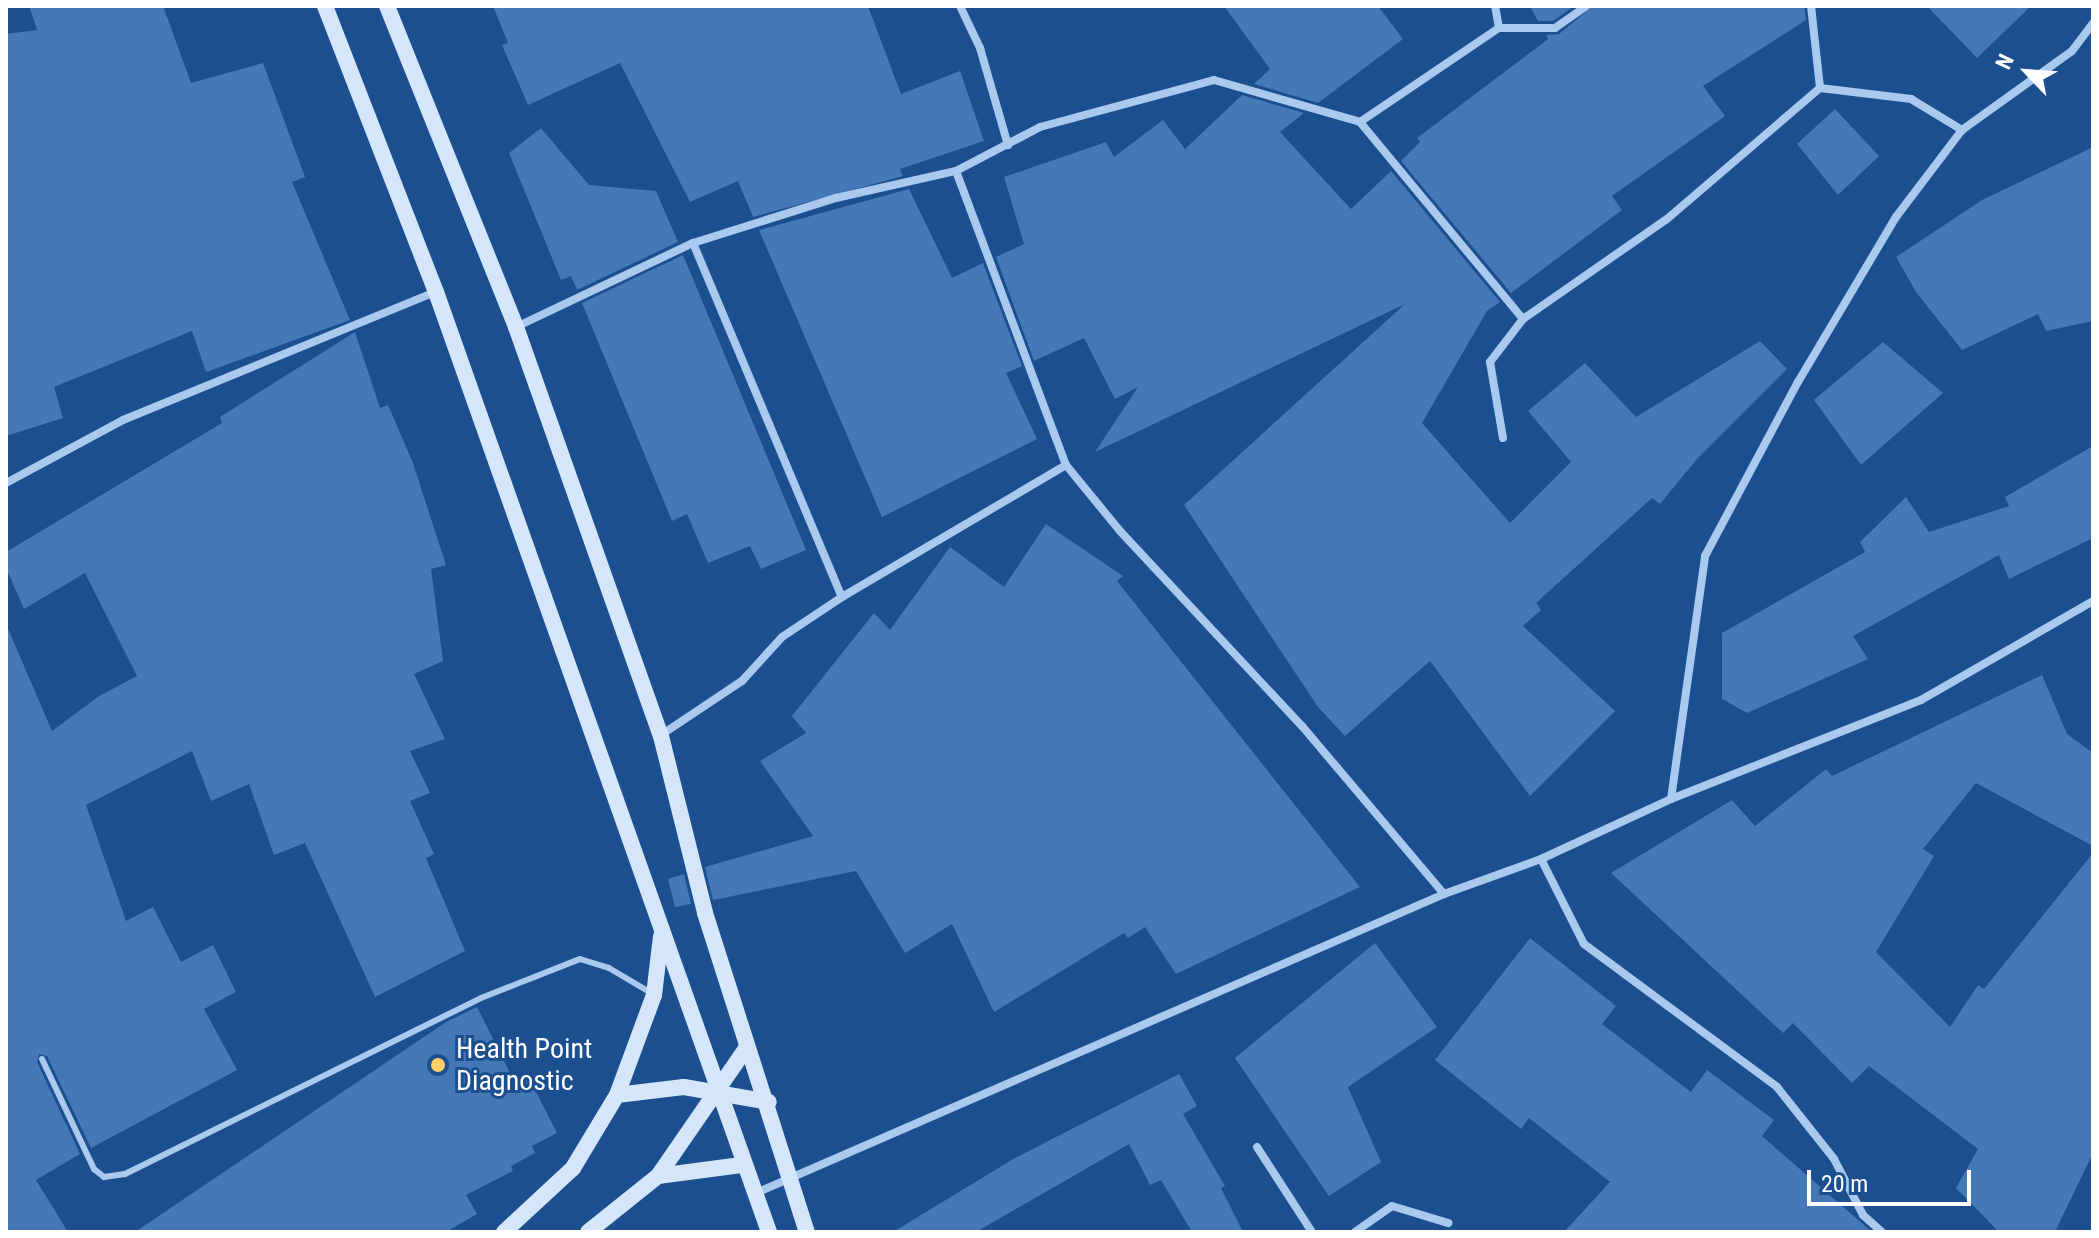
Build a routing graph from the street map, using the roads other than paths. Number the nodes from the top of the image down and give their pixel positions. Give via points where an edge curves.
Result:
1 (325, 6) edge
2 (387, 6) edge
3 (960, 6) edge
4 (1495, 6) edge
5 (1586, 6) edge
6 (1811, 6) edge
7 (2093, 23) edge
8 (1499, 28) junction
9 (1820, 88) junction
10 (1360, 122) junction
11 (1962, 130) junction
12 (1008, 145) junction
13 (956, 171) junction
14 (693, 243) junction
15 (436, 292) junction
16 (1523, 319) junction
17 (516, 327) junction
18 (1503, 438) dead end
19 (1066, 465) junction
20 (6, 483) edge
21 (842, 597) junction
22 (2093, 601) edge
23 (661, 736) junction
24 (1671, 799) junction
25 (1541, 859) junction
26 (1444, 894) junction
27 (662, 930) junction
28 (654, 995) junction
29 (747, 1047) junction
30 (42, 1059) dead end
31 (716, 1091) junction
32 (617, 1095) junction
33 (769, 1102) junction
34 (1257, 1147) dead end
35 (741, 1165) junction
36 (658, 1176) junction
37 (788, 1176) junction
38 (756, 1193) junction
39 (1448, 1223) dead end
40 (504, 1232) edge
41 (588, 1232) edge
42 (769, 1232) edge
43 (807, 1232) edge
44 (1312, 1232) edge
45 (1355, 1232) edge
46 (1882, 1232) edge

1 - 15 main road
2 - 17 main road
3 - 12 street via 980,48
4 - 8 street
5 - 8 street via 1555,28
6 - 9 street
7 - 11 street via 2072,51
8 - 10 street
9 - 11 street via 1911,99
9 - 16 street via 1667,219
10 - 12 street via 1214,80 1040,127
10 - 16 street
11 - 24 street via 1896,217 1798,382 1705,556
12 - 13 street
13 - 14 street via 836,198
13 - 19 street
14 - 17 street
14 - 21 street
15 - 20 street via 123,420
15 - 27 main road
16 - 18 street via 1490,362
17 - 23 main road
19 - 21 street
19 - 26 street via 1120,531 1302,726
21 - 23 street via 782,637 742,681
22 - 24 street via 1921,700
23 - 29 main road via 676,810
24 - 25 street
25 - 26 street
25 - 46 street via 1584,944 1777,1087 1834,1159 1863,1215
26 - 37 street
27 - 28 main road
27 - 31 main road
28 - 30 lane via 609,968 580,959 481,998 139,1168 104,1177 94,1169
28 - 32 main road
29 - 31 main road
29 - 33 main road
31 - 32 main road via 684,1087
31 - 33 main road
31 - 35 main road
31 - 36 main road
32 - 40 main road via 573,1168
33 - 37 main road
34 - 44 street
35 - 36 main road
35 - 38 main road
36 - 41 main road
37 - 38 street
37 - 43 main road
38 - 42 main road
39 - 45 street via 1392,1206

